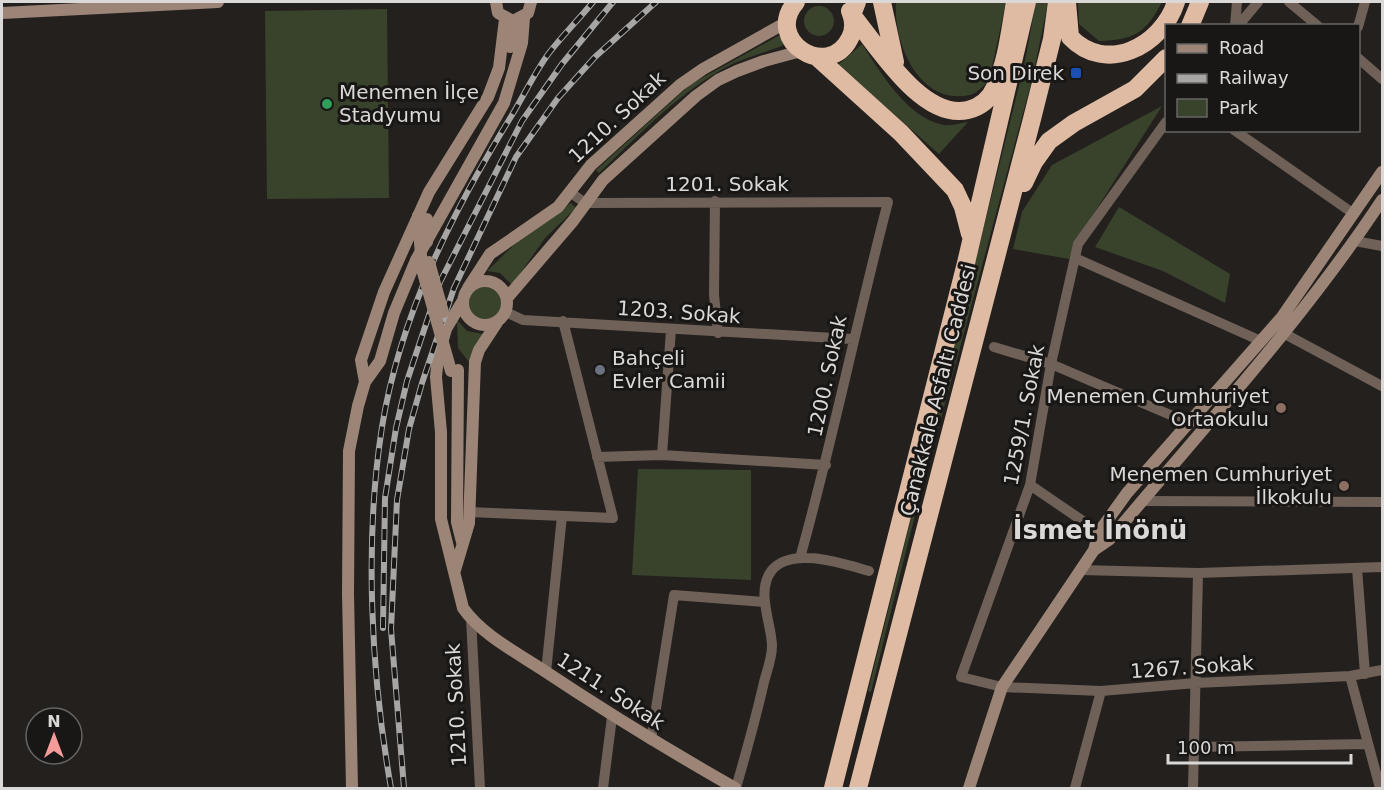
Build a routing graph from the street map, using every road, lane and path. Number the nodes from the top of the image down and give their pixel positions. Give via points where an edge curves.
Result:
1 (218, 2) edge
2 (495, 2) edge
3 (531, 2) edge
4 (796, 2) edge
5 (882, 2) edge
6 (1015, 2) edge
7 (1027, 2) edge
8 (1058, 2) edge
9 (1067, 2) edge
10 (1176, 2) edge
11 (1200, 2) edge
12 (1238, 2) edge
13 (1258, 2) edge
14 (1289, 2) edge
15 (1306, 2) edge
16 (1365, 2) edge
17 (851, 6) edge
18 (2, 14) edge
19 (1304, 14) junction
20 (514, 19) junction
21 (787, 22) junction
22 (1191, 24) edge
23 (1237, 24) edge
24 (1239, 24) edge
25 (1316, 24) edge
26 (1360, 24) edge
27 (809, 54) junction
28 (1360, 59) edge
29 (1165, 60) edge
30 (899, 73) junction
31 (1383, 79) edge
32 (1165, 125) edge
33 (1237, 132) edge
34 (1383, 172) edge
35 (570, 192) junction
36 (1383, 200) edge
37 (715, 201) junction
38 (888, 202) joint
39 (585, 203) junction
40 (1354, 214) junction
41 (422, 217) junction
42 (1003, 225) junction
43 (971, 239) junction
44 (1355, 241) junction
45 (1383, 246) edge
46 (1075, 258) junction
47 (468, 288) junction
48 (507, 298) junction
49 (462, 302) junction
50 (502, 317) junction
51 (563, 321) junction
52 (671, 330) junction
53 (718, 333) junction
54 (1285, 334) junction
55 (852, 339) junction
56 (1261, 341) junction
57 (994, 347) dead end
58 (1051, 364) junction
59 (454, 370) junction
60 (365, 382) junction
61 (1383, 386) edge
62 (1188, 422) junction
63 (662, 455) junction
64 (597, 457) junction
65 (826, 465) junction
66 (1030, 485) junction
67 (1142, 501) junction
68 (1383, 502) edge
69 (469, 512) junction
70 (562, 516) junction
71 (1099, 532) junction
72 (446, 540) junction
73 (462, 543) junction
74 (1094, 550) junction
75 (800, 558) junction
76 (1383, 567) edge
77 (1357, 568) junction
78 (1081, 570) junction
79 (868, 571) dead end
80 (455, 572) junction
81 (1198, 573) junction
82 (765, 602) junction
83 (471, 619) junction
84 (1383, 670) edge
85 (546, 672) junction
86 (1365, 674) junction
87 (1350, 676) junction
88 (962, 678) joint
89 (1196, 683) junction
90 (1002, 687) junction
91 (1101, 691) junction
92 (612, 717) junction
93 (651, 740) junction
94 (1367, 744) junction
95 (1194, 747) junction
96 (352, 789) edge
97 (480, 789) edge
98 (603, 789) edge
99 (736, 789) edge
100 (833, 789) edge
101 (858, 789) edge
102 (969, 789) edge
103 (1075, 789) edge
104 (1193, 789) edge
105 (1380, 789) edge

1 - 18 street
2 - 20 street via 498,13
3 - 20 street via 531,8
4 - 21 highway
5 - 30 highway
6 - 30 highway via 995,89 981,105 960,112 940,106 918,94
7 - 43 highway, Çanakkale Asfaltı Caddesi
8 - 42 highway, Çanakkale Asfaltı Caddesi via 1046,66
9 - 10 highway via 1070,37 1086,50 1108,56 1121,55 1144,44 1161,28
11 - 22 highway
12 - 23 street
13 - 24 street
14 - 19 street
15 - 19 street
16 - 26 street
17 - 27 highway via 852,33 843,48 826,56
17 - 30 highway
19 - 25 street
20 - 41 street via 508,62 497,93
20 - 60 street via 520,52 504,103 416,260 380,361
21 - 27 highway via 788,33
21 - 35 street, 1210. Sokak via 680,85 591,165
27 - 39 street, 1210. Sokak via 764,60 718,80 625,158
27 - 43 highway via 901,133 955,190
28 - 31 street
29 - 42 highway via 1135,89 1048,141
32 - 46 street, 1259/1. Sokak via 1078,244
33 - 40 street
34 - 40 street
35 - 39 street
35 - 47 street, 1210. Sokak via 551,213 490,254
36 - 44 street
37 - 38 street, 1201. Sokak
37 - 39 street, 1201. Sokak
37 - 53 street via 714,295
38 - 55 street, 1200. Sokak
39 - 48 street, 1210. Sokak
40 - 56 street
41 - 59 street, bridge via 429,265 454,347
41 - 60 street via 384,292 361,360
42 - 101 highway, Çanakkale Asfaltı Caddesi
43 - 100 highway, Çanakkale Asfaltı Caddesi
44 - 45 street
44 - 54 street
46 - 56 street
46 - 58 street, 1259/1. Sokak
47 - 48 street via 487,280 500,286
47 - 49 street
48 - 50 street
49 - 50 street via 465,314 474,323 486,326
49 - 72 street via 446,329 436,377 441,519
50 - 51 street, 1203. Sokak
50 - 69 street via 475,362
51 - 52 street, 1203. Sokak
51 - 64 street
52 - 53 street, 1203. Sokak
52 - 63 street
53 - 55 street, 1203. Sokak
54 - 61 street
54 - 67 street
55 - 65 street, 1200. Sokak
56 - 62 street
57 - 58 street
58 - 62 street
58 - 66 street, 1259/1. Sokak
59 - 72 street via 451,517
59 - 73 street via 457,522
60 - 96 street via 349,451
62 - 71 street
63 - 64 street
63 - 65 street
64 - 70 street via 613,518
65 - 75 street, 1200. Sokak
66 - 71 street
66 - 88 street, 1259/1. Sokak
67 - 68 street
67 - 74 street via 1110,539
69 - 70 street
69 - 73 street
70 - 85 street
71 - 74 street
72 - 80 street
73 - 80 street
74 - 78 street
75 - 79 street via 828,559
75 - 82 street via 772,570
76 - 77 street
77 - 81 street
77 - 86 street
78 - 81 street
78 - 90 street
80 - 83 street via 460,599
81 - 89 street
82 - 93 street via 674,595
82 - 99 street via 772,648
83 - 85 street, 1211. Sokak
83 - 97 street, 1210. Sokak
84 - 86 street, 1267. Sokak
85 - 92 street, 1211. Sokak
86 - 87 street, 1267. Sokak
87 - 89 street, 1267. Sokak
87 - 94 street
88 - 90 street, 1267. Sokak
89 - 91 street, 1267. Sokak
89 - 95 street
90 - 91 street, 1267. Sokak
90 - 102 street
91 - 103 street
92 - 93 street, 1211. Sokak
92 - 98 street
93 - 99 street, 1211. Sokak
94 - 95 street
94 - 105 street
95 - 104 street

